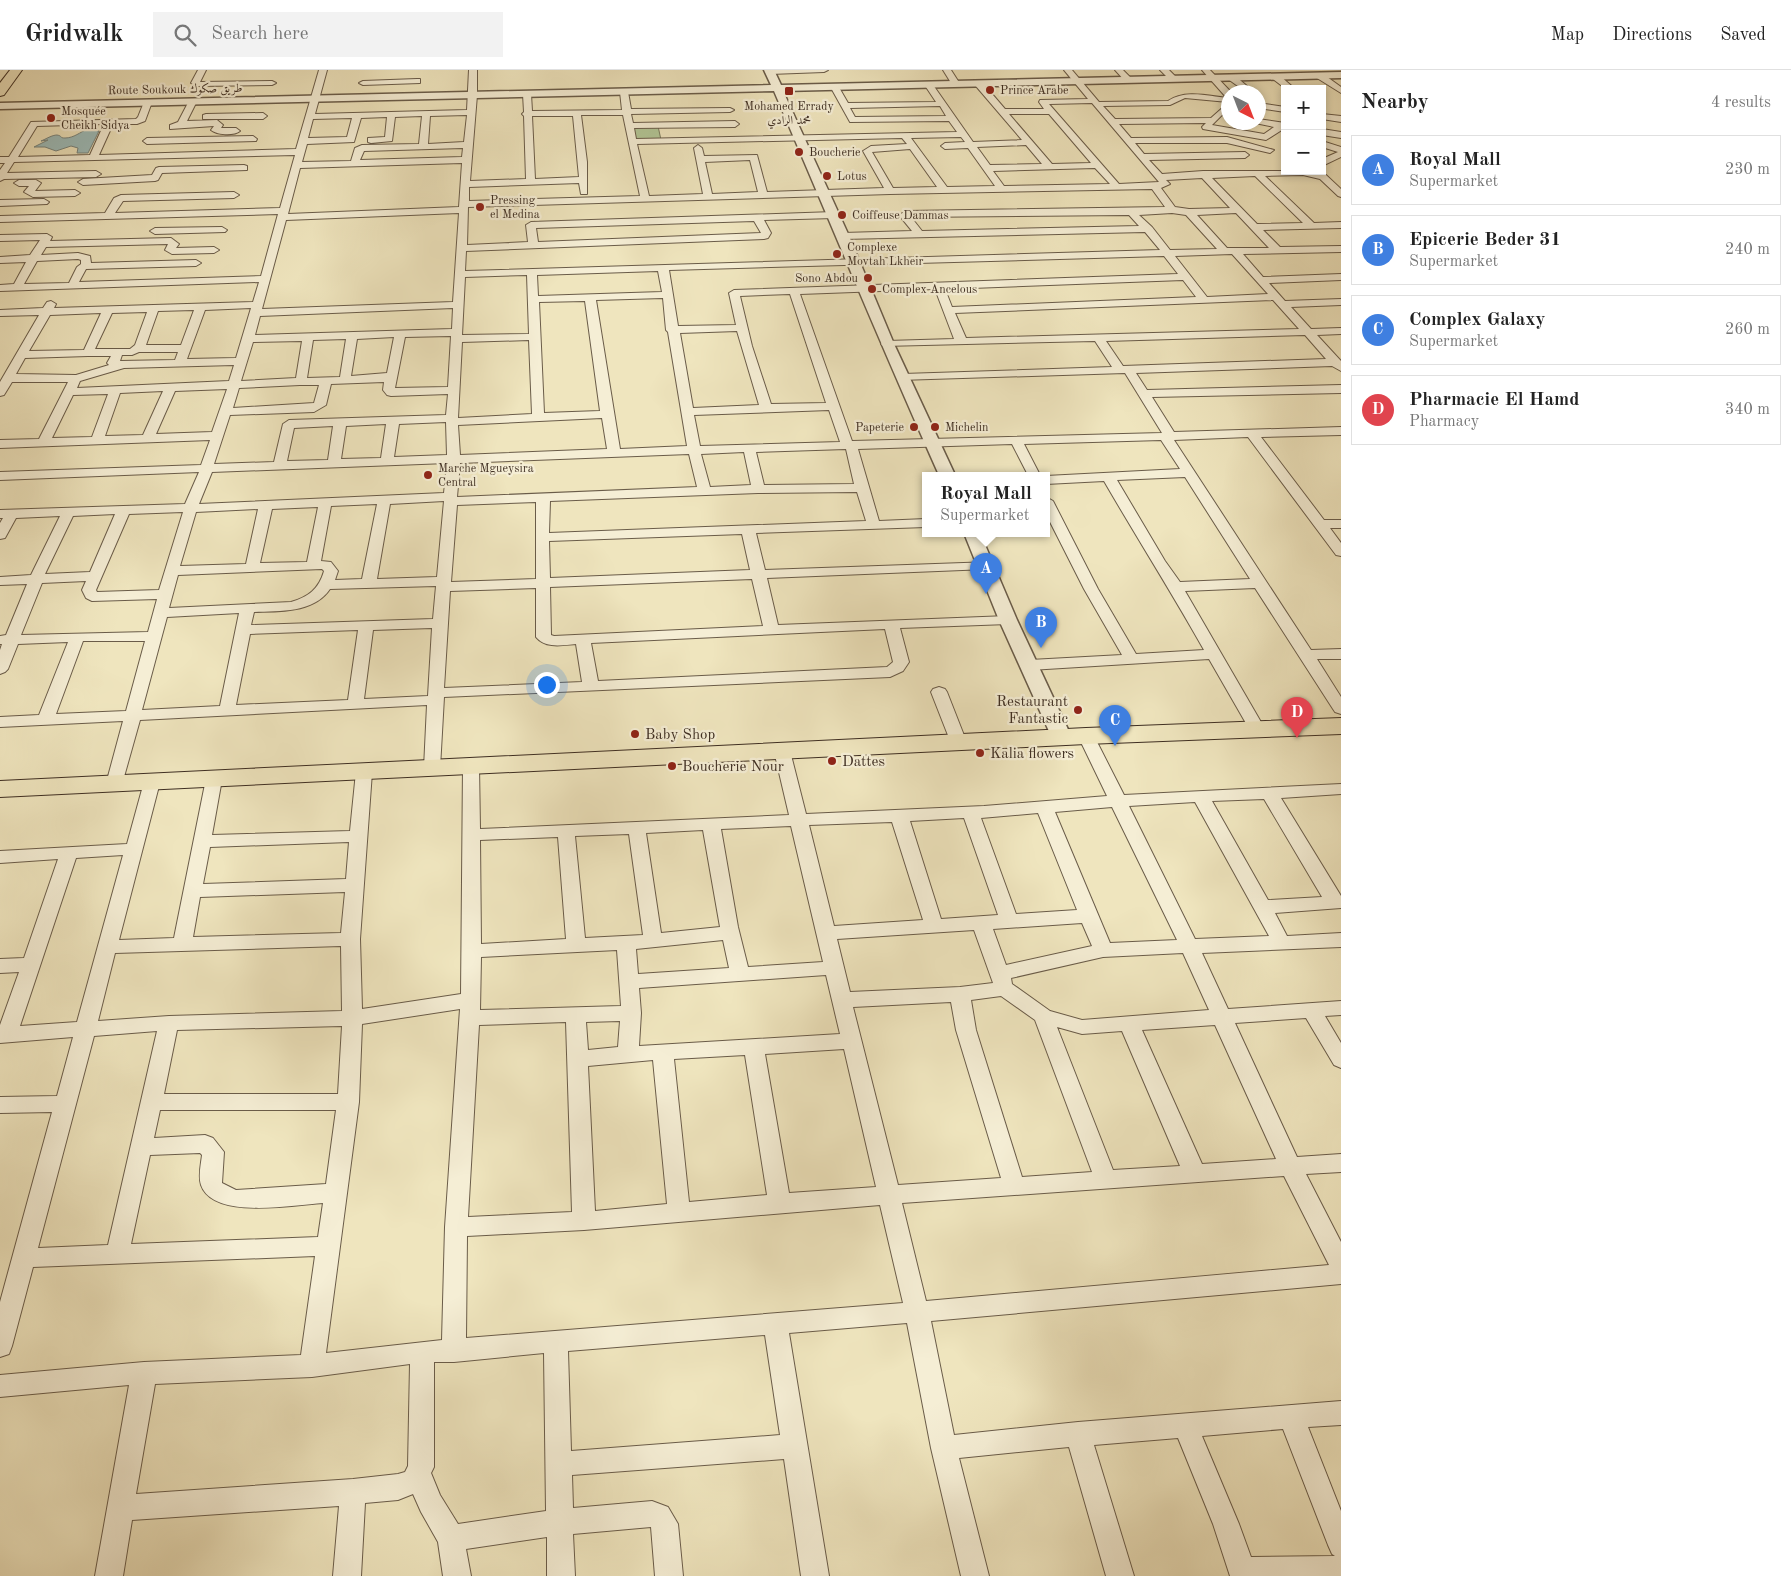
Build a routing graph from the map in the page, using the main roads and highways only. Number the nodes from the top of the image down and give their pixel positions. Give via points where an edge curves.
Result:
1 (16, 70) edge
2 (0, 92) edge
3 (1341, 726) edge
4 (0, 789) edge

1 - 2 main road
3 - 4 main road

